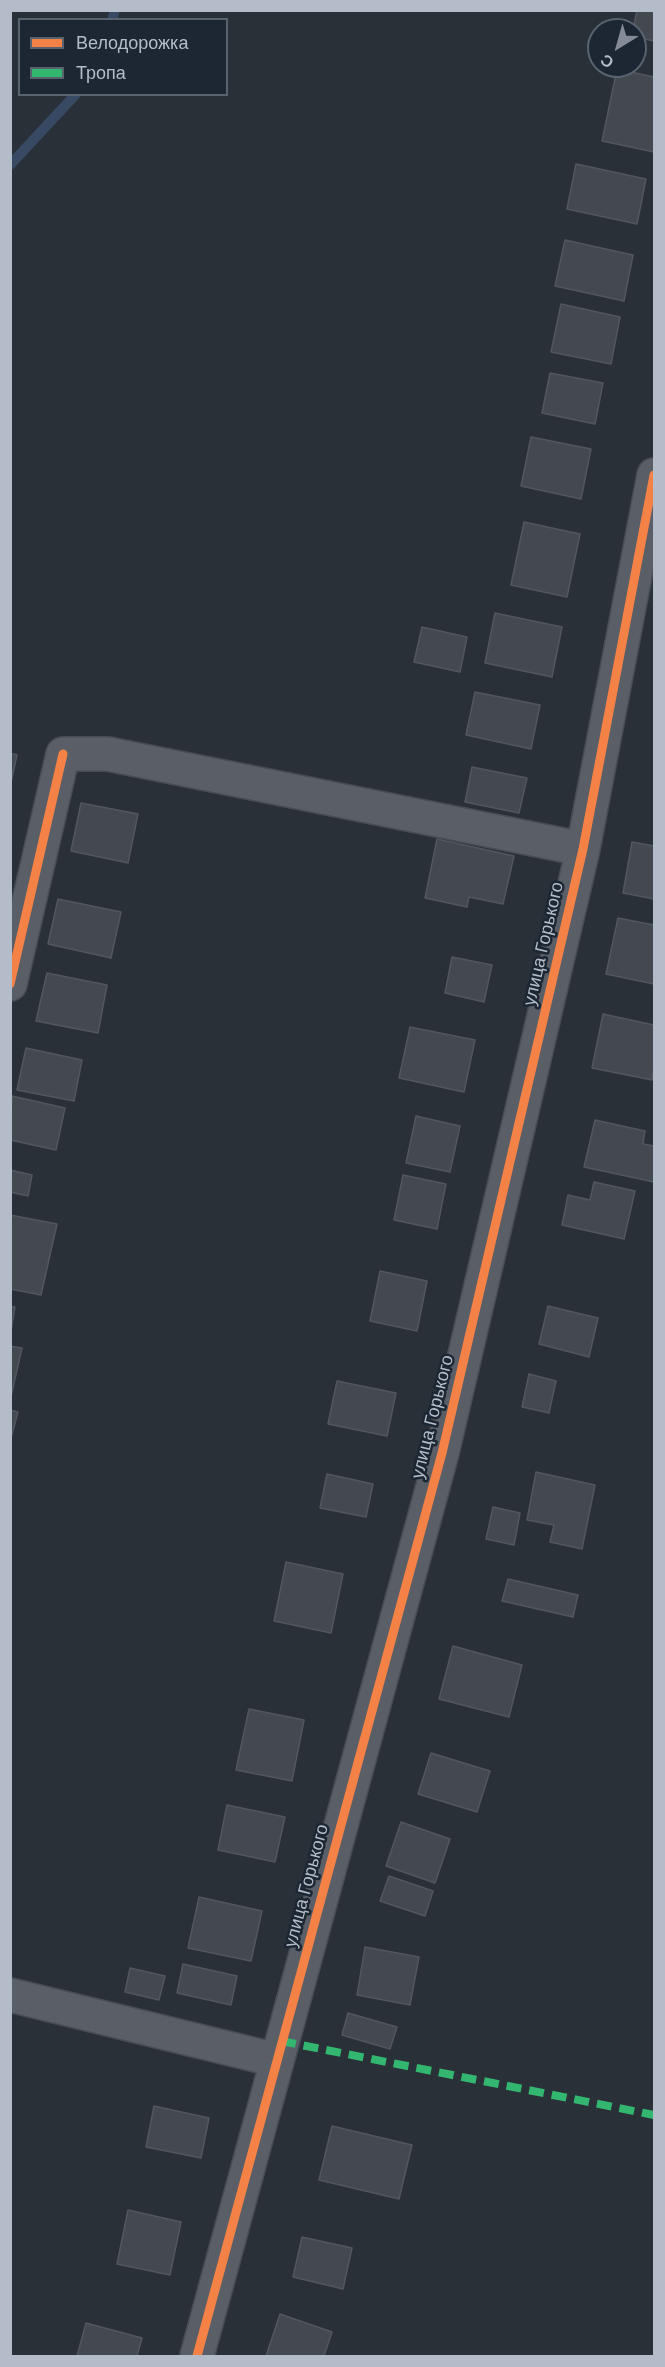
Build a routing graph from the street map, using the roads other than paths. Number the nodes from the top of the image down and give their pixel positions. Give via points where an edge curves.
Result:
1 (654, 475) edge
2 (583, 849) junction
3 (10, 984) edge
4 (10, 1995) edge
5 (276, 2060) junction
6 (197, 2356) edge

1 - 2 street, улица Горького
2 - 3 street via 108,754 63,754
2 - 5 street, улица Горького via 442,1453
4 - 5 street
5 - 6 street, улица Горького

